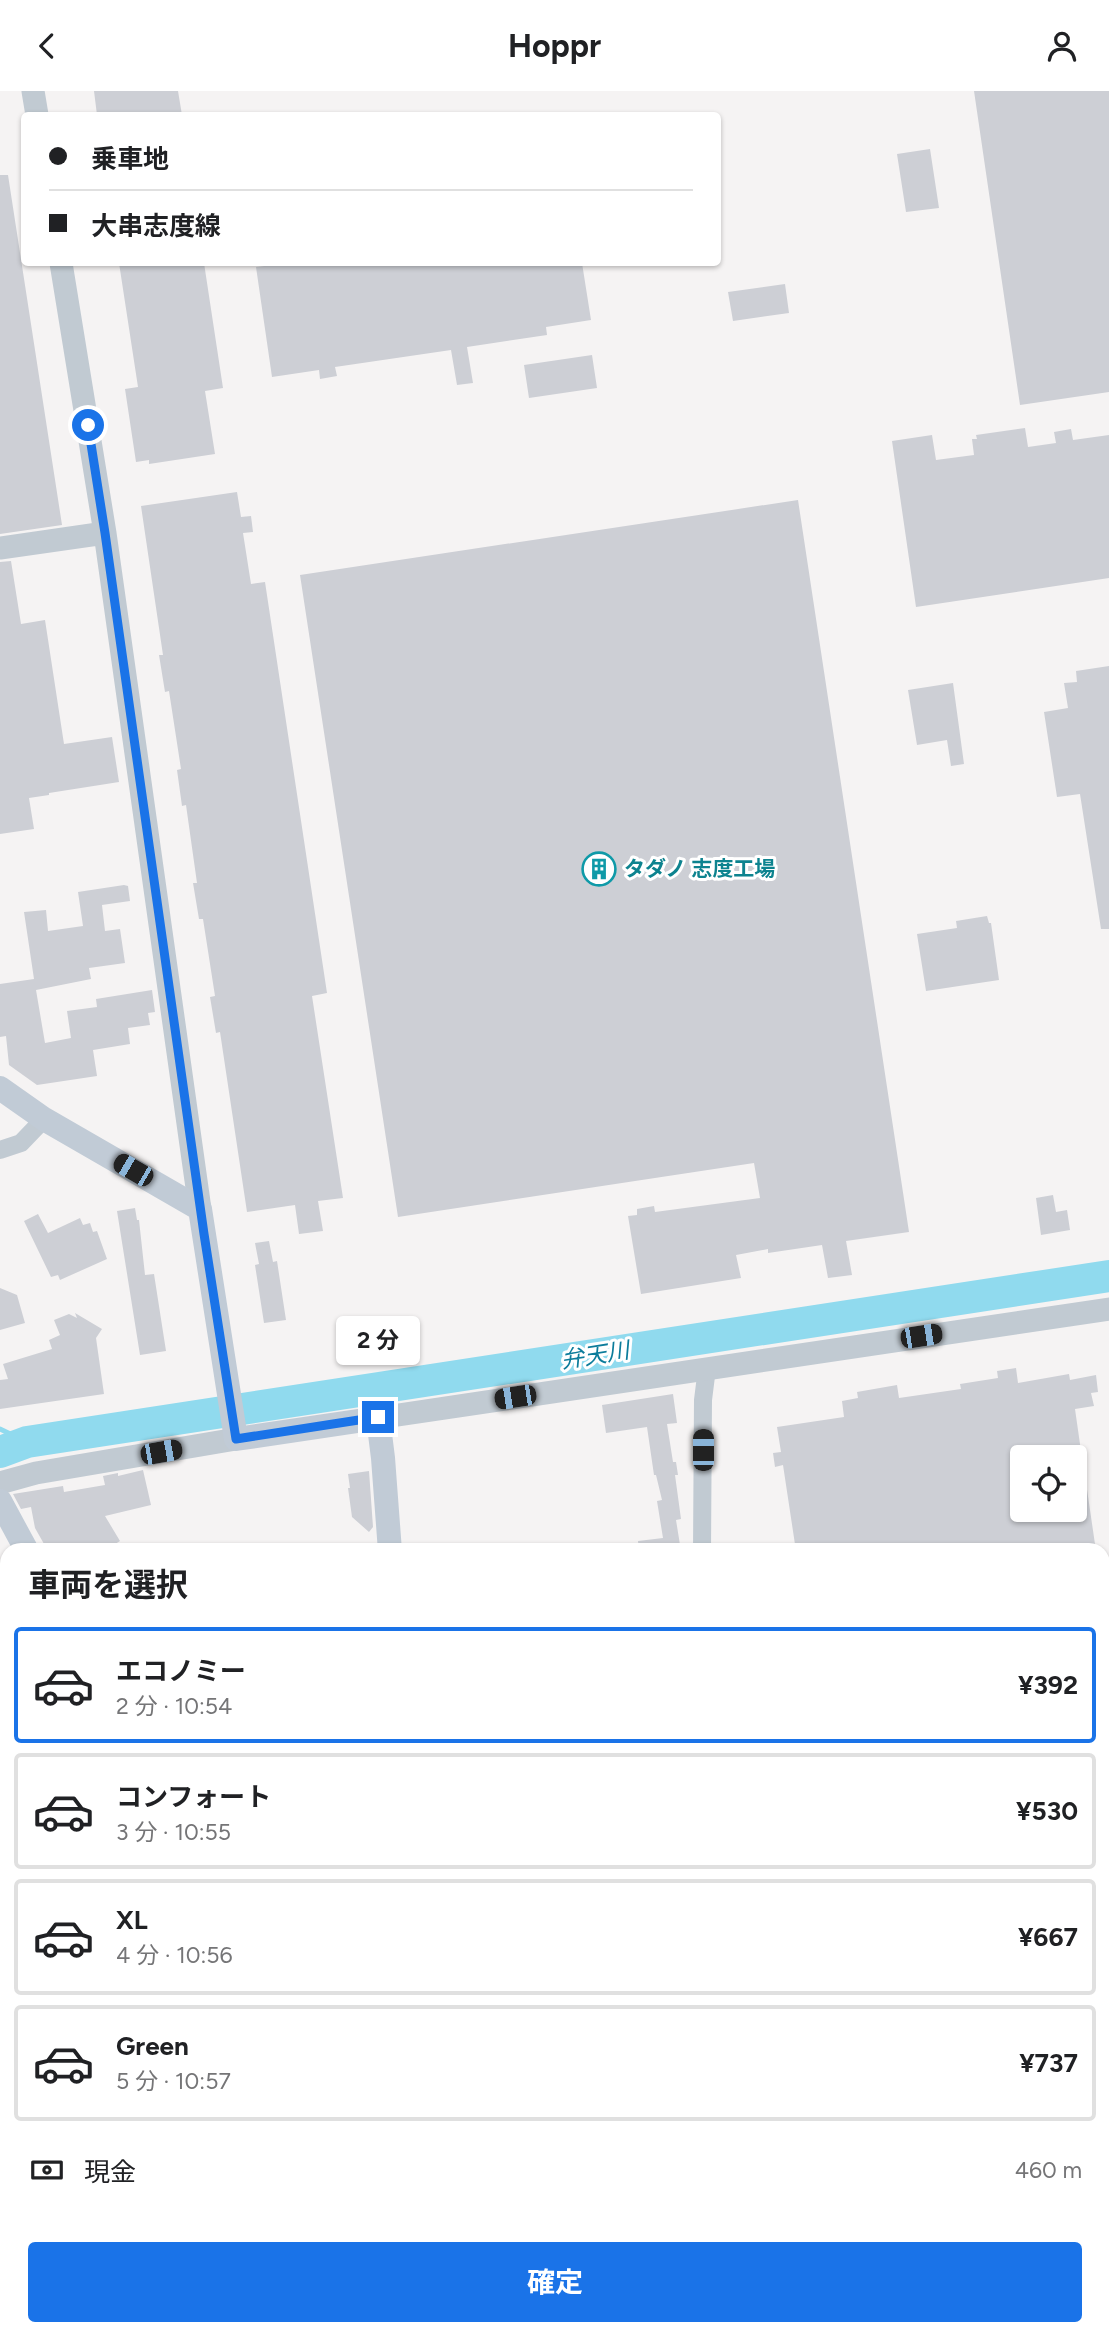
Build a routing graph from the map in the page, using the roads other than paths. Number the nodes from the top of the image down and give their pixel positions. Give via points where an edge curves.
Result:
1 (33, 91) edge
2 (36, 112) edge
3 (61, 266) edge
4 (105, 533) junction
5 (0, 548) edge
6 (0, 1088) edge
7 (44, 1119) junction
8 (0, 1150) edge
9 (200, 1209) junction
10 (1109, 1309) edge
11 (707, 1368) junction
12 (378, 1417) junction
13 (233, 1429) junction
14 (0, 1483) edge
15 (0, 1501) edge
16 (23, 1543) edge
17 (389, 1543) edge
18 (702, 1543) edge

1 - 2 street
3 - 4 street
4 - 5 street
4 - 9 street
6 - 7 main road
7 - 8 street via 21,1143
7 - 9 main road
9 - 13 main road
10 - 11 street
11 - 12 street
11 - 18 street
12 - 13 main road
12 - 17 main road
13 - 14 street
15 - 16 main road

